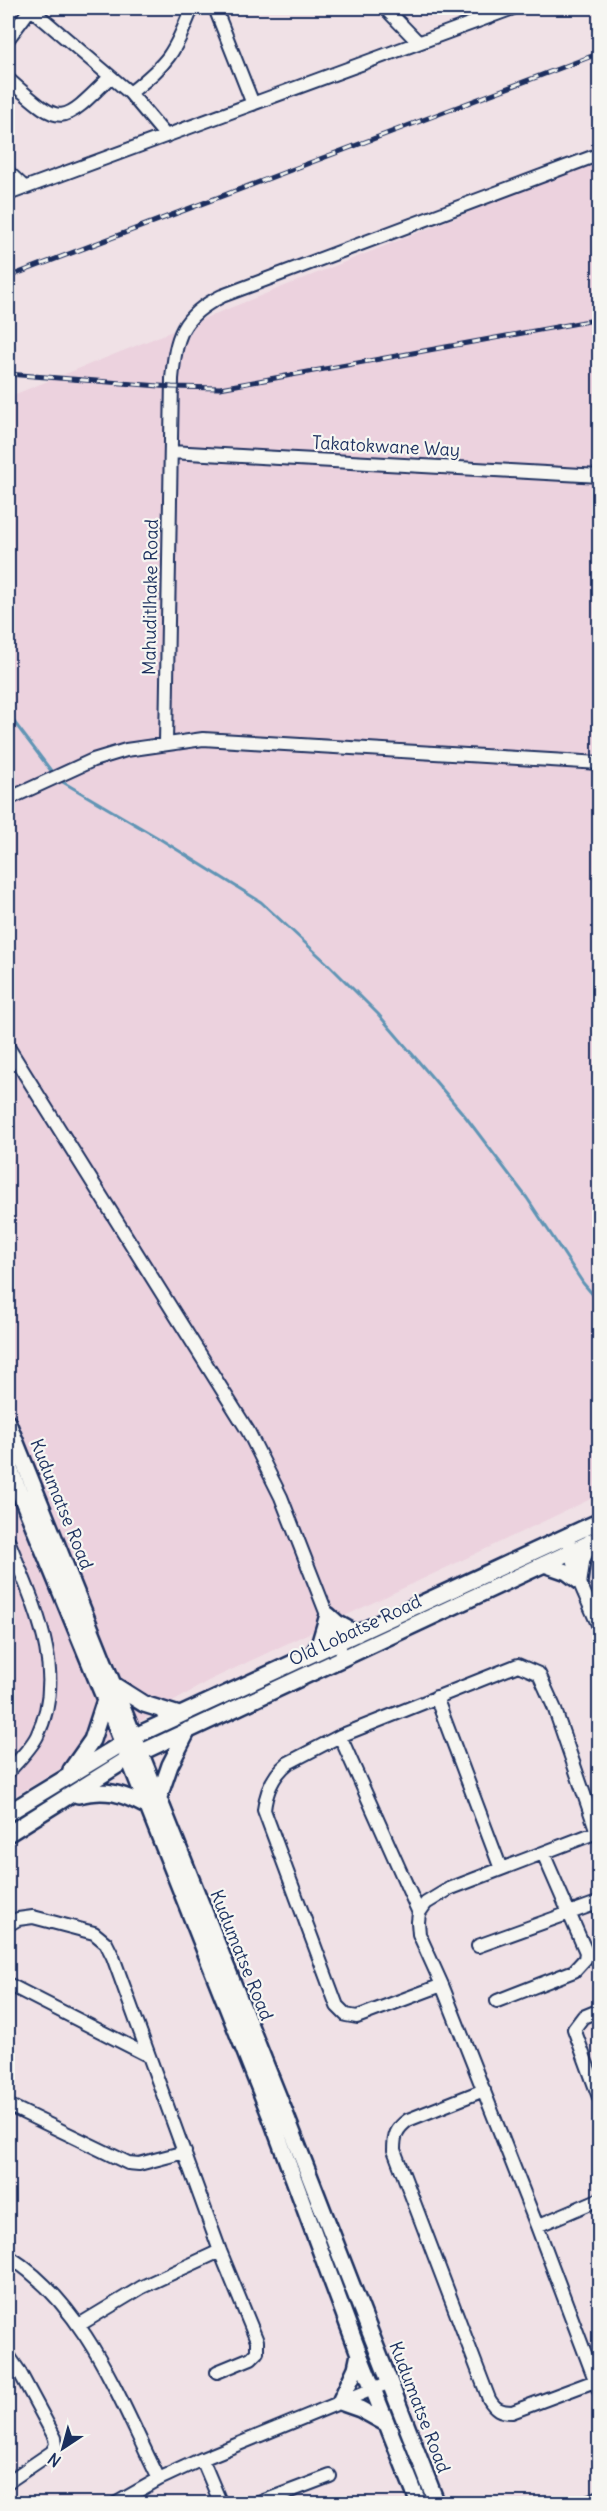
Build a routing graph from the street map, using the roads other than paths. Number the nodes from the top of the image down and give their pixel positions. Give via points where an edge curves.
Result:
1 (31, 8) edge
2 (192, 8) edge
3 (215, 8) edge
4 (385, 8) edge
5 (473, 8) edge
6 (513, 8) edge
7 (478, 20) junction
8 (8, 39) edge
9 (417, 41) junction
10 (110, 77) junction
11 (8, 80) edge
12 (130, 93) junction
13 (253, 104) junction
14 (166, 136) junction
15 (600, 154) edge
16 (8, 172) edge
17 (24, 187) junction
18 (8, 194) edge
19 (171, 452) junction
20 (600, 476) edge
21 (165, 743) junction
22 (600, 763) edge
23 (8, 799) edge
24 (8, 1047) edge
25 (8, 1423) edge
26 (8, 1464) edge
27 (600, 1521) edge
28 (8, 1540) edge
29 (595, 1540) edge
30 (569, 1544) junction
31 (544, 1564) junction
32 (579, 1581) junction
33 (328, 1615) junction
34 (600, 1629) edge
35 (357, 1634) junction
36 (341, 1649) junction
37 (314, 1653) junction
38 (114, 1685) junction
39 (436, 1697) junction
40 (105, 1700) junction
41 (179, 1715) junction
42 (188, 1730) junction
43 (340, 1736) junction
44 (128, 1740) junction
45 (135, 1756) junction
46 (8, 1772) edge
47 (67, 1775) junction
48 (68, 1797) junction
49 (152, 1801) junction
50 (8, 1813) edge
51 (598, 1832) edge
52 (8, 1834) edge
53 (543, 1853) junction
54 (501, 1869) junction
55 (600, 1902) edge
56 (569, 1912) junction
57 (419, 1913) junction
58 (8, 1925) edge
59 (478, 1946) dead end
60 (8, 1984) edge
61 (442, 1985) junction
62 (497, 2001) dead end
63 (600, 2010) edge
64 (147, 2055) junction
65 (484, 2090) junction
66 (600, 2100) edge
67 (8, 2105) edge
68 (185, 2152) junction
69 (600, 2199) edge
70 (537, 2226) junction
71 (220, 2251) junction
72 (8, 2256) edge
73 (80, 2325) junction
74 (359, 2354) junction
75 (8, 2355) edge
76 (217, 2372) dead end
77 (390, 2382) junction
78 (597, 2387) edge
79 (373, 2388) junction
80 (340, 2402) junction
81 (387, 2424) junction
82 (202, 2459) junction
83 (330, 2476) dead end
84 (159, 2479) junction
85 (8, 2482) edge
86 (600, 2497) edge
87 (115, 2504) edge
88 (221, 2504) edge
89 (256, 2504) edge
90 (419, 2504) edge
91 (437, 2504) edge
92 (582, 2504) edge

1 - 8 street
1 - 10 street
2 - 12 street via 169,58
3 - 13 street
4 - 9 street
5 - 7 street
6 - 7 street
7 - 9 street
9 - 13 street
10 - 11 street via 77,110 59,116 39,107
10 - 12 street
12 - 14 street
13 - 14 street
14 - 17 street
15 - 19 street, Mahuditlhake Road via 203,305 180,332 175,347
16 - 17 street
17 - 18 street
19 - 20 street, Takatokwane Way
19 - 21 street, Mahuditlhake Road
21 - 22 street via 203,739
21 - 23 street via 126,750
24 - 33 street via 248,1431 281,1497
25 - 38 main road, Kudumatse Road
26 - 40 main road, Kudumatse Road
27 - 30 main road, Old Lobatse Road
28 - 46 street via 41,1625 50,1671 47,1704 37,1737
29 - 30 main road, Old Lobatse Road
29 - 32 main road via 582,1559
30 - 31 main road, Old Lobatse Road
30 - 32 street
30 - 35 main road
31 - 32 main road
31 - 36 main road, Old Lobatse Road
32 - 34 street
33 - 35 main road
33 - 36 street
33 - 37 main road
35 - 36 main road
36 - 37 main road
36 - 42 main road, Old Lobatse Road
37 - 41 main road
38 - 41 main road via 144,1704
38 - 44 main road, Kudumatse Road
39 - 43 street
39 - 51 street via 518,1665 540,1674
39 - 54 street
40 - 44 main road, Kudumatse Road
40 - 47 main road via 92,1740
41 - 44 main road
42 - 45 main road, Old Lobatse Road
42 - 49 main road
43 - 57 street
43 - 61 street via 281,1769 265,1797 264,1810 337,2006 346,2015 357,2017
44 - 45 main road, Kudumatse Road
44 - 47 main road
45 - 48 main road, Old Lobatse Road
45 - 49 main road, Kudumatse Road
47 - 50 main road
48 - 49 main road via 112,1792
48 - 52 main road, Old Lobatse Road
49 - 74 main road, Kudumatse Road
49 - 77 main road, Kudumatse Road
51 - 53 street
53 - 54 street
53 - 56 street
54 - 57 street via 435,1897
55 - 56 street
56 - 59 street
56 - 62 street via 586,1952 581,1966
57 - 61 street via 419,1934
58 - 64 street via 33,1917 94,1933 106,1942
60 - 64 street
61 - 65 street
63 - 66 street via 583,2017 574,2029
64 - 68 street
65 - 70 street
65 - 78 street via 408,2120 394,2136 394,2150 484,2388 494,2408 512,2412
67 - 68 street via 128,2163 139,2164
68 - 71 street
69 - 70 street
70 - 78 street
71 - 73 street via 142,2287
71 - 76 street via 257,2341 257,2352
72 - 73 street
73 - 84 street
74 - 79 main road, Kudumatse Road
74 - 80 main road
75 - 85 street via 56,2445 52,2452
77 - 79 street
77 - 91 main road, Kudumatse Road
79 - 80 street
79 - 81 main road, Kudumatse Road
80 - 81 main road
80 - 82 street
81 - 90 main road, Kudumatse Road
82 - 84 street
82 - 88 street
83 - 89 street
84 - 87 street
86 - 92 street

